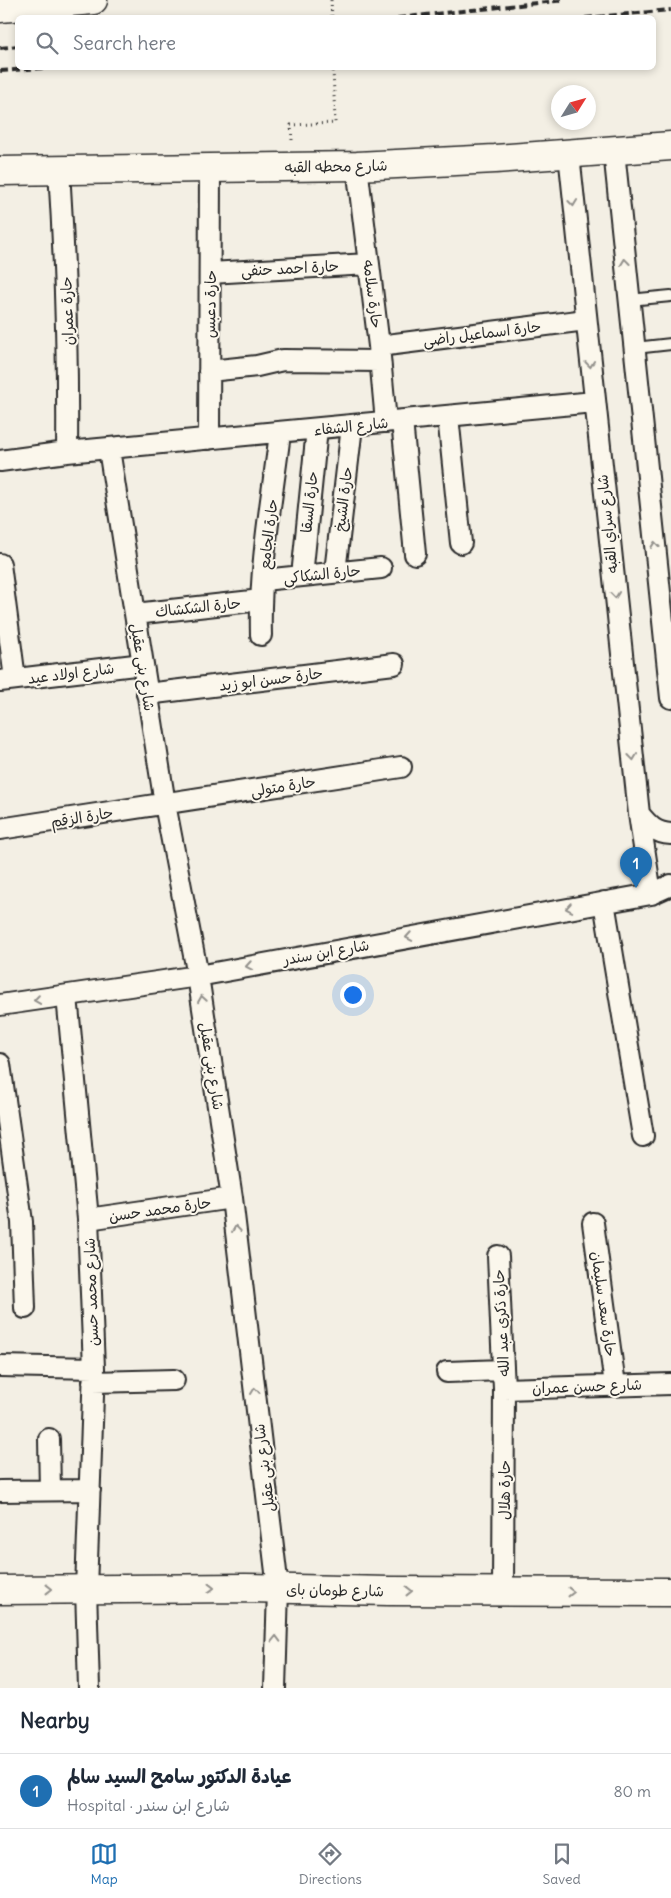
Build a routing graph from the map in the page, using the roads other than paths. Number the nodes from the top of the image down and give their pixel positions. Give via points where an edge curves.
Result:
1 (93, 0) edge
2 (0, 8) edge
3 (671, 146) edge
4 (614, 151) junction
5 (568, 154) junction
6 (357, 166) junction
7 (210, 168) junction
8 (59, 170) junction
9 (0, 171) edge
10 (369, 264) junction
11 (210, 272) junction
12 (671, 296) edge
13 (629, 300) junction
14 (586, 320) junction
15 (671, 344) edge
16 (634, 348) junction
17 (380, 353) junction
18 (209, 370) junction
19 (594, 402) junction
20 (448, 416) junction
21 (394, 422) junction
22 (352, 426) junction
23 (317, 429) junction
24 (280, 433) junction
25 (209, 439) junction
26 (109, 449) junction
27 (66, 452) junction
28 (0, 461) edge
29 (461, 543) dead end
30 (415, 554) dead end
31 (0, 564) edge
32 (380, 568) dead end
33 (335, 572) junction
34 (302, 576) junction
35 (263, 580) junction
36 (261, 600) junction
37 (135, 614) junction
38 (262, 635) dead end
39 (143, 664) junction
40 (394, 664) dead end
41 (8, 680) edge
42 (147, 694) junction
43 (671, 698) edge
44 (401, 767) dead end
45 (165, 804) junction
46 (639, 814) junction
47 (0, 829) edge
48 (671, 834) edge
49 (671, 885) edge
50 (661, 894) edge
51 (604, 902) junction
52 (198, 976) junction
53 (67, 996) junction
54 (0, 1006) edge
55 (0, 1064) edge
56 (642, 1136) dead end
57 (232, 1198) junction
58 (88, 1219) junction
59 (593, 1223) dead end
60 (498, 1256) dead end
61 (25, 1308) dead end
62 (0, 1366) edge
63 (447, 1372) dead end
64 (93, 1375) junction
65 (174, 1380) dead end
66 (503, 1380) junction
67 (671, 1384) edge
68 (615, 1385) junction
69 (49, 1439) dead end
70 (50, 1490) junction
71 (90, 1490) junction
72 (0, 1491) edge
73 (86, 1589) junction
74 (278, 1589) junction
75 (0, 1590) edge
76 (503, 1591) junction
77 (671, 1592) edge
78 (88, 1688) edge
79 (275, 1688) edge

1 - 2 main road
3 - 4 main road, شارع محطه القبه
4 - 5 main road, شارع محطه القبه
13 -> 4 street
5 - 6 main road, شارع محطه القبه
5 -> 14 street, شارع سراي القبه
6 - 7 main road, شارع محطه القبه
6 - 10 street, حارة سلامه
7 - 8 main road, شارع محطه القبه
7 - 11 street, حارة دعبس
8 - 9 main road, شارع محطه القبه
8 - 27 street, حارة عمران via 68,349
10 - 11 street, حارة احمد حنفى
10 - 17 street, حارة سلامه
11 - 18 street, حارة دعبس
12 - 13 lane
13 - 16 street
14 - 17 street, حارة اسماعيل راضى
14 -> 19 street, شارع سراي القبه
15 - 16 lane
43 -> 16 street
17 - 18 street, حارة اسماعيل راضى via 282,360 257,366
17 - 21 street, حارة سلامه
18 - 25 street, حارة دعبس
19 - 20 street, شارع الشفاء
19 -> 46 street, شارع سراي القبه
20 - 21 street, شارع الشفاء
20 - 29 street
21 - 22 street, شارع الشفاء
21 - 30 street, حارة سلامه
22 - 23 street, شارع الشفاء
22 - 33 street, حارة الشيخ
23 - 24 street, شارع الشفاء
23 - 34 street, حارة السقا
24 - 25 street, شارع الشفاء
24 - 35 street, حارة الجامع
25 - 26 street, شارع الشفاء
26 - 27 street, شارع الشفاء
26 - 37 street, شارع بنى عقيل
27 - 28 street, شارع الشفاء
31 - 41 street
32 - 33 street, حارة الشكاكى
33 - 34 street, حارة الشكاكى
34 - 35 street, حارة الشكاكى
35 - 36 street, حارة الجامع
36 - 37 street, حارة الشكشاك
36 - 38 street, حارة الجامع
37 - 39 street, شارع بنى عقيل
39 - 41 street, شارع اولاد عيد
39 - 42 street, شارع بنى عقيل
40 - 42 street, حارة حسن ابو زيد
42 - 45 street, شارع بنى عقيل
44 - 45 street, حارة متولى
45 - 47 street, حارة الزقم
45 - 52 street, شارع بنى عقيل
46 - 48 street via 652,829 661,834
46 - 50 street, شارع سراي القبه
49 - 50 street, شارع ابن سندر
50 - 51 street, شارع ابن سندر
51 -> 52 street, شارع ابن سندر
51 - 56 street
52 - 53 street, شارع ابن سندر
57 -> 52 street, شارع بنى عقيل
53 -> 54 street, شارع ابن سندر
53 - 58 street, شارع محمد حسن
55 - 61 street via 22,1222
57 - 58 street, حارة محمد حسن
74 -> 57 street, شارع بنى عقيل
58 - 64 street, شارع محمد حسن
59 - 68 street, حارة سعد سليمان
60 - 66 street, حارة ذكرى عبد الله
62 - 64 street
63 - 66 street, شارع حسن عمران
64 - 65 street
64 - 71 street, شارع محمد حسن
66 - 68 street, شارع حسن عمران
66 - 76 street, حارة هلال
67 - 68 street, شارع حسن عمران
69 - 70 street
70 - 71 street
70 - 72 street
71 - 73 street, شارع محمد حسن
73 -> 74 main road, شارع طومان باى
75 -> 73 main road, شارع طومان باى
73 - 78 street, شارع محمد حسن
74 -> 76 main road, شارع طومان باى
79 -> 74 street, شارع بنى عقيل
76 -> 77 main road, شارع طومان باى

